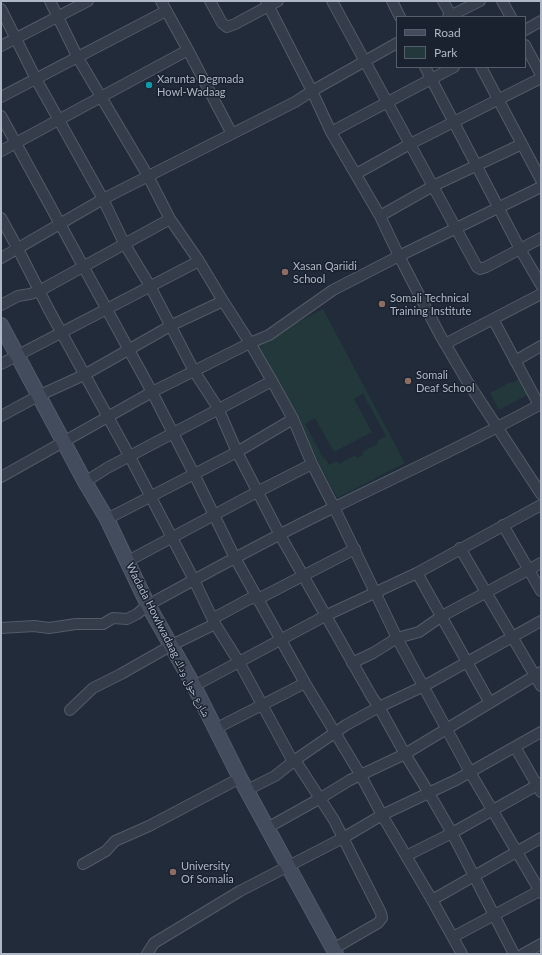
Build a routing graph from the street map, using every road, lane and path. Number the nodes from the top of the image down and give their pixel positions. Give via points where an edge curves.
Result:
1 (50, 1) edge
2 (88, 1) edge
3 (161, 1) edge
4 (210, 1) edge
5 (278, 1) edge
6 (332, 1) edge
7 (392, 1) edge
8 (443, 1) edge
9 (480, 1) edge
10 (502, 1) edge
11 (268, 3) edge
12 (1, 9) edge
13 (166, 11) junction
14 (57, 16) junction
15 (400, 16) edge
16 (450, 16) edge
17 (452, 16) edge
18 (510, 16) edge
19 (541, 21) edge
20 (526, 29) edge
21 (16, 38) junction
22 (396, 45) edge
23 (1, 46) edge
24 (526, 47) edge
25 (188, 50) junction
26 (78, 58) junction
27 (365, 62) junction
28 (426, 68) edge
29 (452, 68) edge
30 (482, 68) edge
31 (541, 75) edge
32 (541, 78) edge
33 (36, 79) junction
34 (431, 79) junction
35 (312, 91) junction
36 (101, 97) junction
37 (1, 98) edge
38 (500, 100) junction
39 (386, 102) junction
40 (1, 116) edge
41 (59, 120) junction
42 (454, 123) junction
43 (331, 132) junction
44 (232, 134) junction
45 (17, 143) junction
46 (410, 144) junction
47 (522, 144) junction
48 (1, 151) edge
49 (476, 166) junction
50 (356, 174) junction
51 (148, 176) junction
52 (541, 180) edge
53 (433, 186) junction
54 (541, 187) edge
55 (103, 199) junction
56 (499, 207) junction
57 (380, 216) junction
58 (1, 218) edge
59 (170, 219) junction
60 (60, 223) junction
61 (456, 228) junction
62 (541, 238) edge
63 (124, 243) junction
64 (18, 248) junction
65 (520, 249) junction
66 (398, 256) junction
67 (1, 258) edge
68 (198, 260) junction
69 (84, 265) junction
70 (541, 285) edge
71 (150, 286) junction
72 (39, 290) junction
73 (541, 294) edge
74 (223, 301) junction
75 (1, 305) edge
76 (106, 309) junction
77 (493, 319) junction
78 (1, 325) edge
79 (172, 325) junction
80 (62, 333) junction
81 (250, 343) junction
82 (445, 344) junction
83 (541, 346) edge
84 (129, 350) junction
85 (18, 356) junction
86 (515, 362) junction
87 (1, 364) edge
88 (194, 371) junction
89 (84, 374) junction
90 (272, 381) junction
91 (152, 392) junction
92 (38, 396) junction
93 (540, 405) edge
94 (218, 408) junction
95 (1, 416) edge
96 (108, 417) junction
97 (293, 419) junction
98 (497, 427) junction
99 (173, 433) junction
100 (63, 441) junction
101 (237, 452) junction
102 (130, 457) junction
103 (312, 464) junction
104 (194, 474) junction
105 (1, 477) edge
106 (85, 482) junction
107 (258, 492) junction
108 (541, 494) edge
109 (150, 497) junction
110 (541, 505) edge
111 (334, 507) junction
112 (215, 515) junction
113 (107, 519) junction
114 (503, 525) junction
115 (280, 535) junction
116 (172, 538) junction
117 (460, 548) junction
118 (354, 549) junction
119 (235, 558) junction
120 (128, 561) junction
121 (541, 563) edge
122 (529, 569) junction
123 (417, 573) junction
124 (302, 576) junction
125 (194, 580) junction
126 (541, 591) edge
127 (376, 592) junction
128 (486, 592) junction
129 (258, 599) junction
130 (148, 605) junction
131 (325, 616) junction
132 (442, 616) junction
133 (541, 621) edge
134 (215, 624) junction
135 (1, 628) edge
136 (512, 637) junction
137 (397, 638) junction
138 (282, 640) junction
139 (172, 645) junction
140 (239, 662) junction
141 (468, 662) junction
142 (352, 663) junction
143 (538, 674) edge
144 (305, 682) junction
145 (194, 686) junction
146 (424, 686) junction
147 (541, 686) edge
148 (490, 703) junction
149 (262, 706) junction
150 (379, 707) junction
151 (70, 710) dead end
152 (448, 729) junction
153 (215, 730) junction
154 (541, 732) edge
155 (334, 733) junction
156 (515, 747) junction
157 (405, 754) junction
158 (295, 760) junction
159 (470, 772) junction
160 (360, 774) junction
161 (243, 784) junction
162 (540, 787) edge
163 (429, 793) junction
164 (319, 799) junction
165 (493, 811) junction
166 (382, 815) junction
167 (267, 828) junction
168 (452, 833) junction
169 (343, 838) junction
170 (541, 838) edge
171 (517, 851) junction
172 (406, 856) junction
173 (82, 864) dead end
174 (288, 866) junction
175 (475, 876) junction
176 (540, 891) edge
177 (432, 900) junction
178 (493, 914) junction
179 (454, 937) junction
180 (541, 944) edge
181 (334, 951) edge
182 (147, 954) edge
183 (462, 954) edge
184 (514, 954) edge
185 (523, 954) edge

1 - 14 street
2 - 14 street
3 - 13 street
4 - 11 street via 227,27
5 - 11 street
6 - 27 street
7 - 15 street
8 - 16 street
9 - 17 street
10 - 18 street
11 - 35 street
12 - 21 street
13 - 25 street
13 - 26 street
14 - 21 street
14 - 26 street
19 - 20 street
21 - 23 street
21 - 33 street
22 - 27 street
24 - 31 street
25 - 36 street
25 - 44 street
26 - 33 street
26 - 36 street
27 - 35 street
27 - 39 street
28 - 34 street
29 - 34 street
30 - 38 street
32 - 38 street
33 - 37 street
33 - 41 street
34 - 39 street
34 - 42 street
35 - 43 street
35 - 44 street
36 - 41 street
36 - 51 street
38 - 42 street
38 - 47 street
39 - 43 street
39 - 46 street
40 - 45 street
41 - 45 street
41 - 55 street
42 - 46 street
42 - 49 street
43 - 50 street
44 - 51 street
45 - 48 street
45 - 60 street
46 - 50 street
46 - 53 street
47 - 49 street
47 - 52 street
49 - 53 street
49 - 56 street
50 - 57 street
51 - 55 street
51 - 59 street
53 - 57 street
53 - 61 street
54 - 56 street
55 - 60 street
55 - 63 street
56 - 61 street
56 - 65 street
57 - 66 street
58 - 64 street
59 - 63 street
59 - 68 street
60 - 64 street
60 - 69 street
61 - 65 street via 480,269
61 - 66 street
62 - 65 street
63 - 69 street
63 - 71 street
64 - 67 street
64 - 72 street
65 - 70 street
66 - 81 street via 333,290 269,335
66 - 82 street
68 - 71 street
68 - 74 street
69 - 72 street
69 - 76 street
71 - 76 street
71 - 79 street
72 - 75 street via 18,296
72 - 80 street
73 - 77 street
74 - 79 street
74 - 81 street
76 - 80 street
76 - 84 street
77 - 82 street
77 - 86 street
78 - 85 street, Wadada Howlwadaag شارع حول وداك
79 - 84 street
79 - 88 street
80 - 85 street
80 - 89 street
81 - 88 street
81 - 90 street
82 - 98 street
83 - 86 street
84 - 89 street
84 - 91 street
85 - 87 street
85 - 92 street, Wadada Howlwadaag شارع حول وداك
86 - 93 street
88 - 91 street
88 - 94 street
89 - 92 street
89 - 96 street
90 - 94 street
90 - 97 street
91 - 96 street
91 - 99 street
92 - 95 street
92 - 100 street, Wadada Howlwadaag شارع حول وداك
93 - 98 street
94 - 99 street
94 - 101 street
96 - 100 street
96 - 102 street
97 - 101 street
97 - 103 street
98 - 108 street
98 - 111 street via 457,449
99 - 102 street
99 - 104 street
100 - 105 street
100 - 106 street, Wadada Howlwadaag شارع حول وداك
101 - 104 street
101 - 107 street
102 - 106 street
102 - 109 street
103 - 107 street
103 - 111 street
104 - 109 street
104 - 112 street
106 - 113 street, Wadada Howlwadaag شارع حول وداك
107 - 112 street
107 - 115 street
109 - 113 street
109 - 116 street
110 - 114 street
111 - 115 street
111 - 118 street
112 - 116 street
112 - 119 street
113 - 120 street, Wadada Howlwadaag شارع حول وداك
114 - 117 street
114 - 122 street
115 - 119 street
115 - 124 street
116 - 120 street
116 - 125 street
117 - 123 street
117 - 128 street
118 - 124 street
118 - 127 street
119 - 125 street
119 - 129 street
120 - 130 street, Wadada Howlwadaag شارع حول وداك
121 - 122 street
122 - 126 street
122 - 128 street
123 - 127 street
123 - 132 street
124 - 129 street
124 - 131 street
125 - 130 street
125 - 134 street
127 - 131 street
127 - 137 street
128 - 132 street
128 - 136 street
129 - 134 street via 251,598 214,618
129 - 138 street
130 - 135 street via 127,619 114,618 103,624
130 - 139 street, Wadada Howlwadaag شارع حول وداك
131 - 138 street
131 - 142 street
132 - 137 street via 419,632
132 - 141 street
133 - 136 street
134 - 139 street
134 - 140 street
136 - 141 street
136 - 143 street
137 - 142 street
137 - 146 street
138 - 140 street
138 - 144 street
139 - 145 street, Wadada Howlwadaag شارع حول وداك
139 - 151 street via 93,688
140 - 145 street
140 - 149 street
141 - 146 street
141 - 148 street
142 - 150 street
143 - 147 street
143 - 148 street
144 - 149 street
144 - 155 street
145 - 153 street, Wadada Howlwadaag شارع حول وداك
146 - 150 street
146 - 152 street
148 - 152 street
149 - 153 street
149 - 158 street via 291,758
150 - 155 street
150 - 157 street
152 - 157 street
152 - 159 street
153 - 161 street, Wadada Howlwadaag شارع حول وداك
154 - 156 street
155 - 158 street
155 - 160 street
156 - 159 street
156 - 162 street
157 - 160 street
157 - 163 street
158 - 161 street via 275,776
158 - 164 street
159 - 163 street
159 - 165 street
160 - 164 street
160 - 166 street
161 - 167 street, Wadada Howlwadaag شارع حول وداك
161 - 173 street via 115,841 106,851
162 - 165 street
163 - 166 street
163 - 168 street
164 - 167 street
164 - 169 street
165 - 168 street
165 - 171 street
166 - 169 street
166 - 172 street
167 - 174 street, Wadada Howlwadaag شارع حول وداك
168 - 172 street
168 - 175 street
169 - 174 street
169 - 181 street via 368,879 382,918
170 - 171 street
171 - 175 street
171 - 176 street
172 - 177 street
174 - 181 street, Wadada Howlwadaag شارع حول وداك
174 - 182 street via 240,891 154,943
175 - 177 street
175 - 178 street
176 - 178 street
177 - 179 street
178 - 179 street
178 - 184 street
179 - 183 street
180 - 185 street

